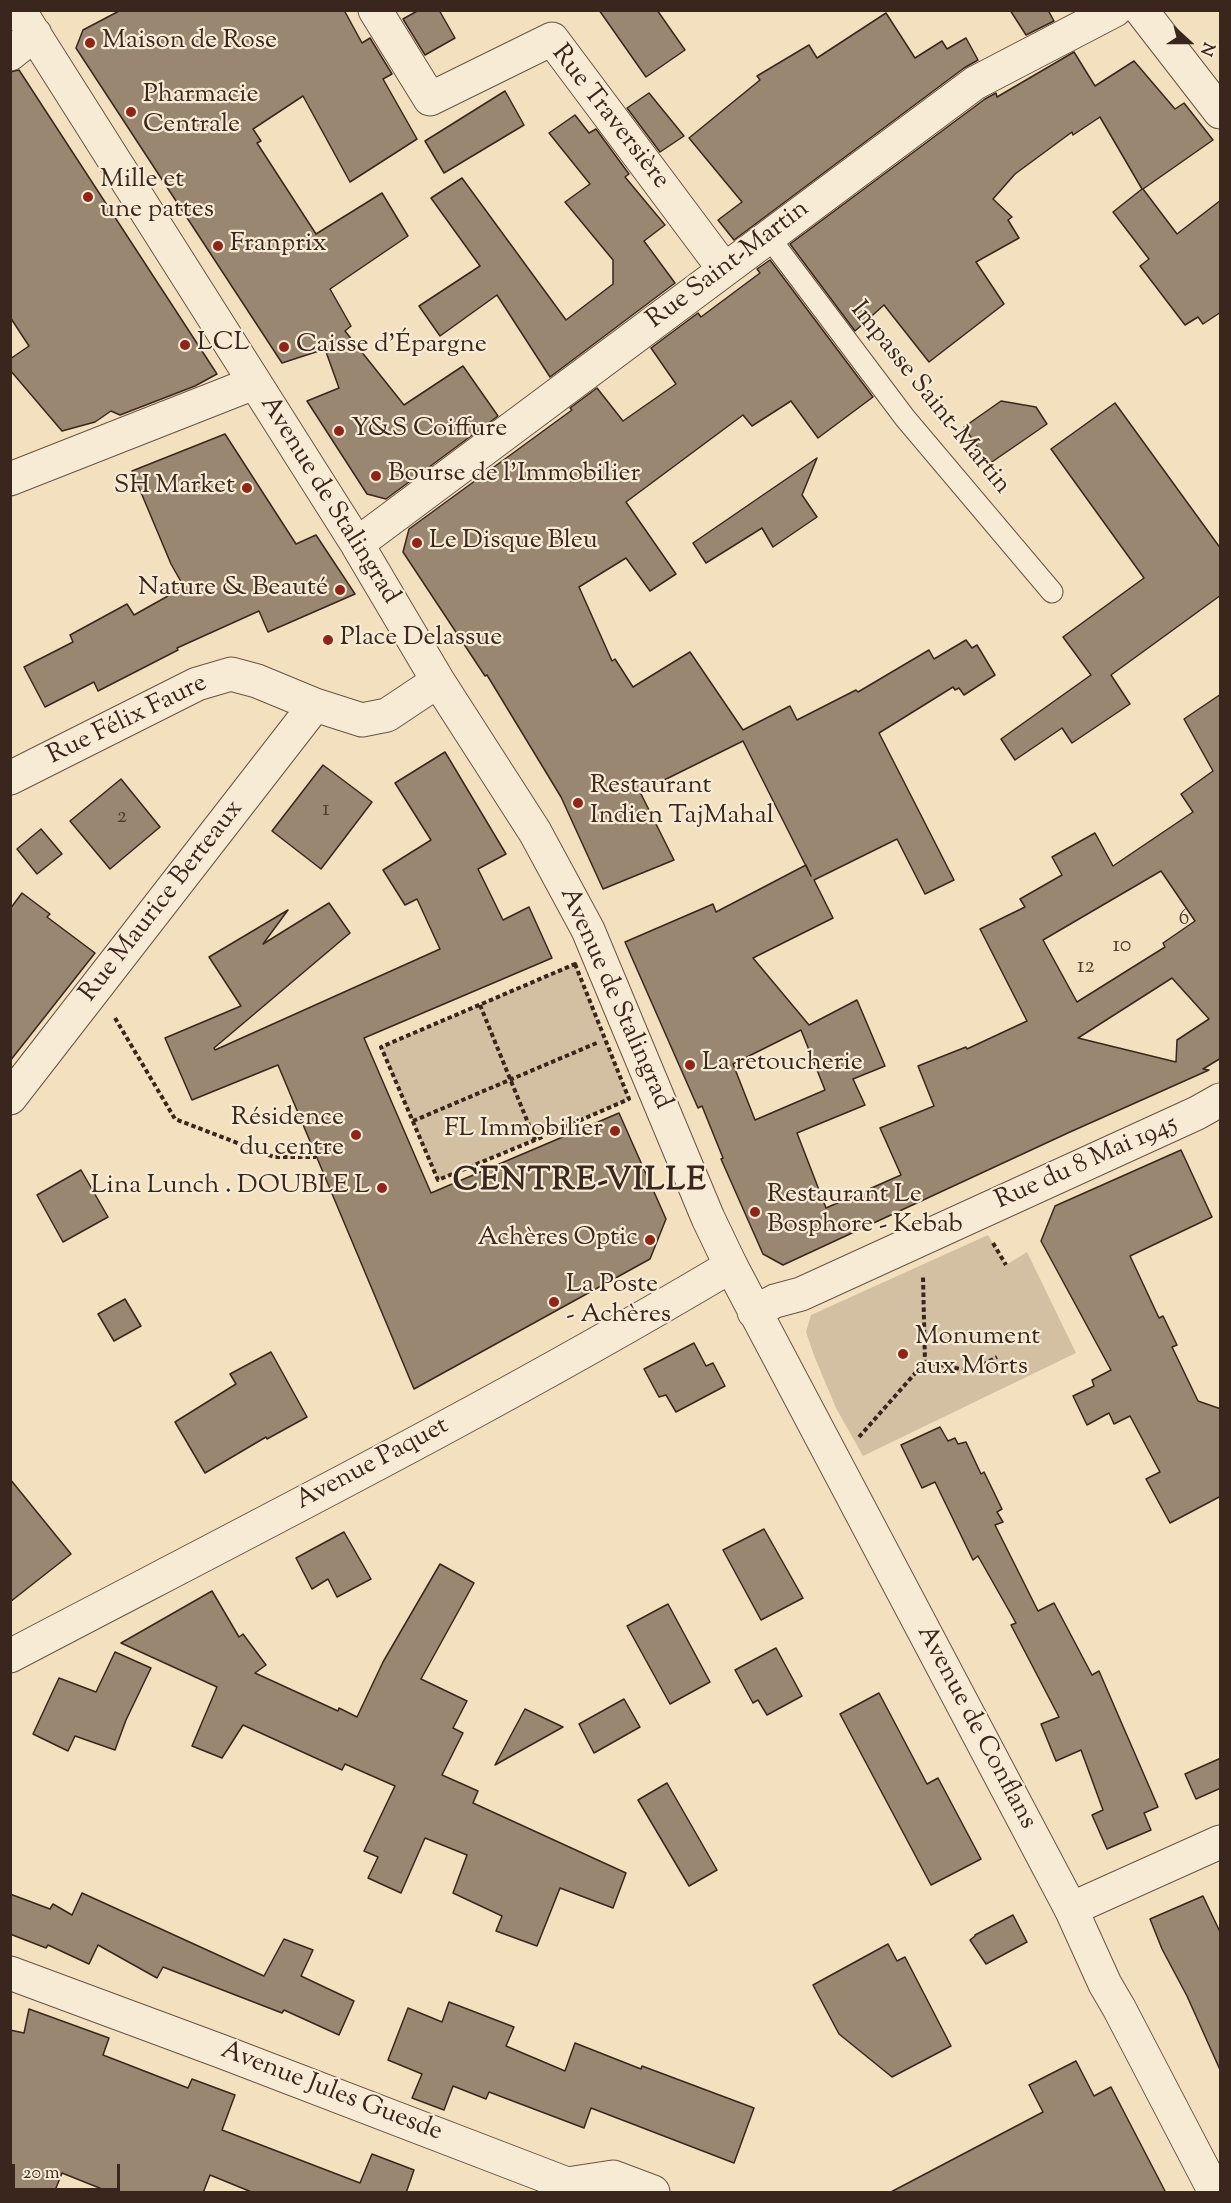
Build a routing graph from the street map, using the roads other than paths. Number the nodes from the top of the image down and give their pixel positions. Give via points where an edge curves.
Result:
1 (375, 10) edge
2 (1115, 10) edge
3 (1141, 10) edge
4 (29, 27) edge
5 (1221, 112) edge
6 (768, 236) junction
7 (724, 268) junction
8 (254, 384) junction
9 (10, 479) edge
10 (357, 544) junction
11 (1052, 592) dead end
12 (438, 681) junction
13 (315, 705) junction
14 (10, 778) edge
15 (10, 1098) edge
16 (1221, 1100) edge
17 (731, 1266) junction
18 (754, 1312) junction
19 (10, 1656) edge
20 (1221, 1842) edge
21 (1071, 1909) junction
22 (10, 1973) edge
23 (653, 2193) edge
24 (1215, 2193) edge

1 - 7 street, Rue Traversière via 430,99 552,39
2 - 6 street, Rue Saint-Martin via 975,83
3 - 5 street
4 - 8 street, Avenue de Stalingrad
6 - 7 street, Rue Saint-Martin
6 - 11 lane, Impasse Saint-Martin via 905,418
7 - 10 street, Rue Saint-Martin
8 - 9 street
8 - 10 street, Avenue de Stalingrad
10 - 12 street, Avenue de Stalingrad
12 - 13 street via 387,715 370,719
12 - 17 street, Avenue de Stalingrad via 535,832 588,930
13 - 14 street, Rue Félix Faure via 231,674 197,684
13 - 15 street, Rue Maurice Berteaux
16 - 18 street, Rue du 8 Mai 1945 via 801,1294
17 - 18 street, Avenue de Conflans
17 - 19 street, Avenue Paquet via 411,1445
18 - 21 street, Avenue de Conflans
20 - 21 street
21 - 24 street, Avenue de Conflans via 1105,1984
22 - 23 street, Avenue Jules Guesde via 567,2184 613,2177

